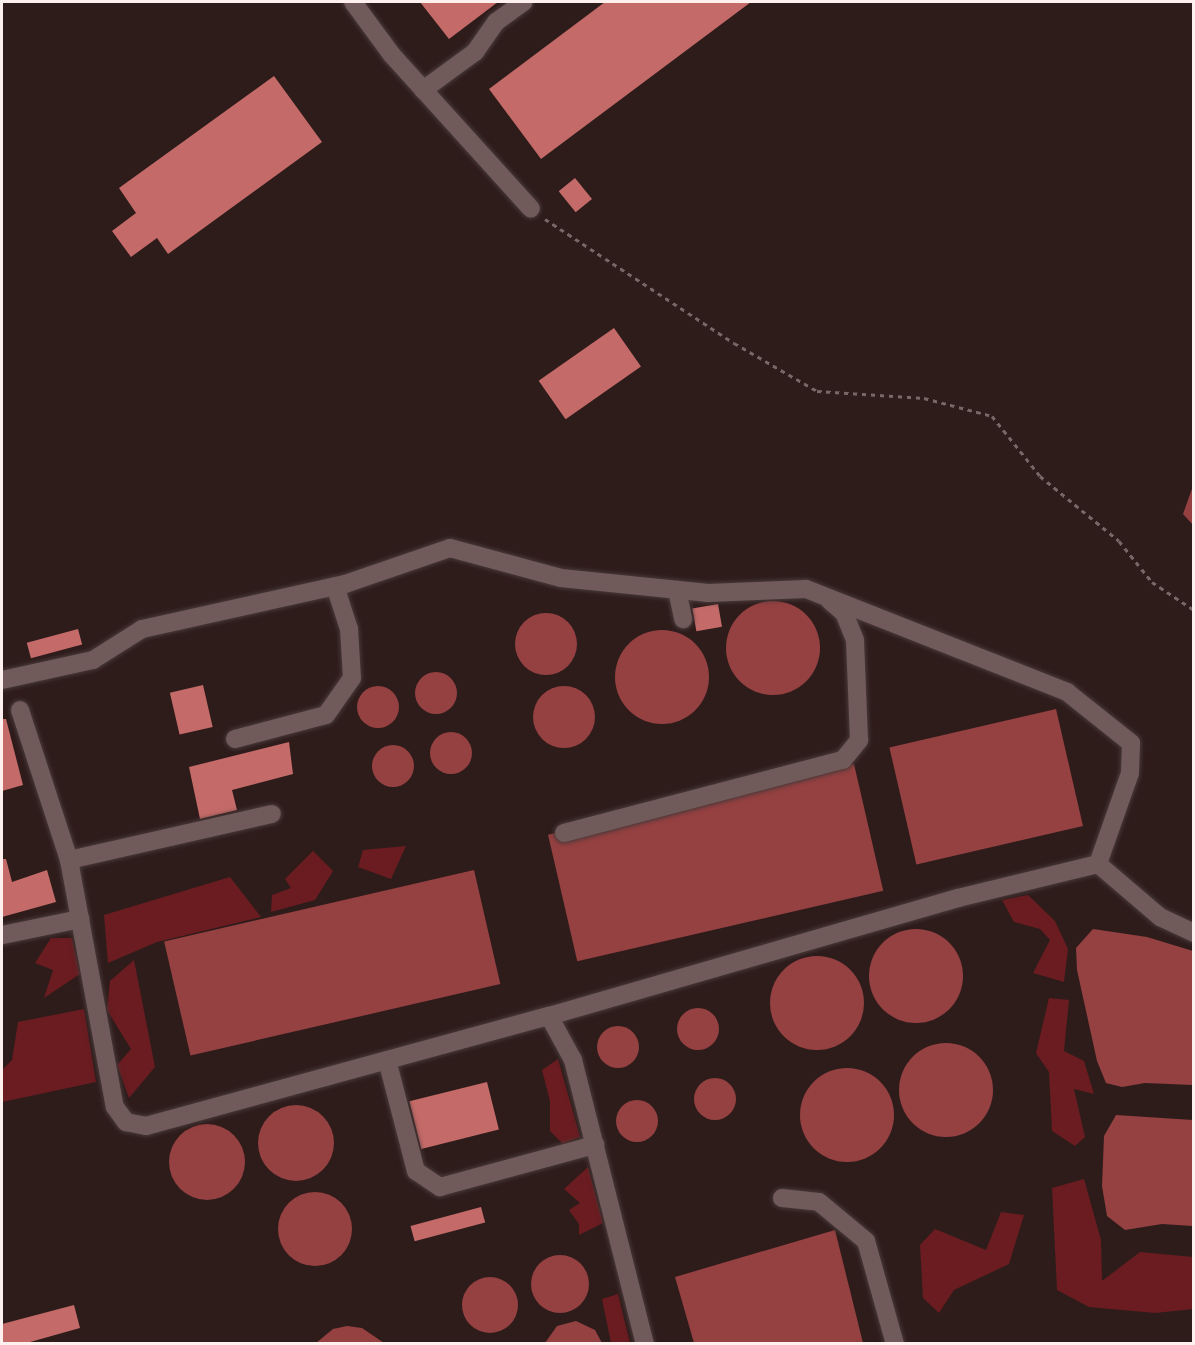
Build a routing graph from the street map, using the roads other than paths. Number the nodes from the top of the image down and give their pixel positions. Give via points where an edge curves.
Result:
1 (353, 2) edge
2 (524, 2) edge
3 (423, 90) junction
4 (531, 209) road end
5 (335, 586) junction
6 (677, 590) junction
7 (824, 595) junction
8 (683, 619) dead end
9 (2, 680) edge
10 (20, 710) dead end
11 (236, 739) dead end
12 (272, 814) dead end
13 (564, 833) dead end
14 (69, 860) junction
15 (1098, 864) junction
16 (80, 919) junction
17 (1194, 933) edge
18 (2, 935) edge
19 (549, 1016) junction
20 (387, 1060) junction
21 (595, 1145) junction
22 (782, 1198) dead end
23 (645, 1344) edge
24 (895, 1344) edge

1 - 3 street
2 - 3 street via 496,22 475,52
3 - 4 street
5 - 6 street via 450,548 561,578
5 - 9 street via 142,629 93,660
5 - 11 street via 349,629 352,678 326,715
6 - 7 street via 708,593 806,589
6 - 8 street
7 - 13 street via 844,613 855,640 860,741 843,760
7 - 15 street via 1067,692 1131,743 1130,773
10 - 14 street
12 - 14 street
14 - 16 street
15 - 17 street via 1160,917
15 - 19 street via 958,898
16 - 18 street
16 - 20 street via 115,1107 126,1122 146,1126
19 - 20 street
19 - 21 street via 573,1060
20 - 21 street via 416,1171 440,1187
21 - 23 street
22 - 24 street via 819,1202 866,1241

